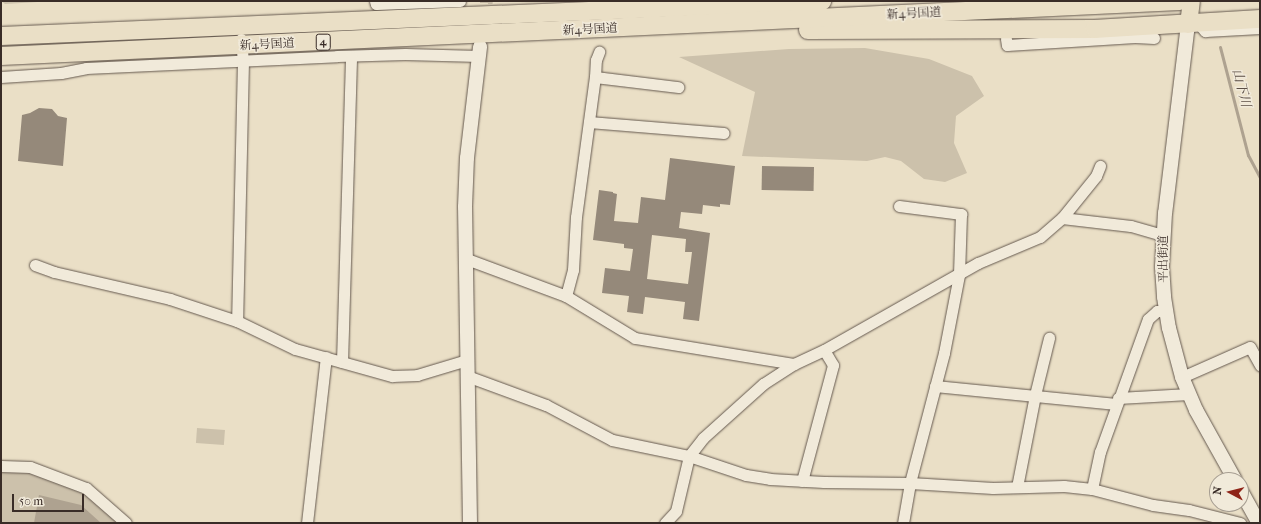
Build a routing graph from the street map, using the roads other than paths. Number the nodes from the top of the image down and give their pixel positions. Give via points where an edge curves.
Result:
1 (375, 1) edge
2 (460, 1) edge
3 (656, 1) edge
4 (822, 1) edge
5 (1180, 1) edge
6 (1185, 1) edge
7 (1191, 1) edge
8 (418, 2) edge
9 (590, 6) edge
10 (1260, 19) edge
11 (1193, 24) junction
12 (241, 25) junction
13 (646, 27) junction
14 (1260, 28) edge
15 (1, 36) edge
16 (1154, 38) dead end
17 (1006, 39) dead end
18 (479, 51) joint
19 (599, 52) dead end
20 (242, 53) junction
21 (1, 56) edge
22 (351, 56) junction
23 (1, 76) edge
24 (595, 77) junction
25 (678, 87) dead end
26 (589, 122) junction
27 (724, 133) dead end
28 (1100, 166) dead end
29 (899, 206) dead end
30 (1062, 218) junction
31 (1163, 236) junction
32 (464, 258) junction
33 (35, 265) dead end
34 (959, 275) junction
35 (566, 296) junction
36 (1166, 311) junction
37 (237, 321) junction
38 (1049, 338) dead end
39 (824, 350) junction
40 (326, 357) junction
41 (467, 360) junction
42 (342, 362) junction
43 (794, 364) junction
44 (1260, 365) edge
45 (468, 376) junction
46 (1182, 377) junction
47 (935, 386) junction
48 (1189, 394) junction
49 (1035, 395) junction
50 (1117, 401) junction
51 (689, 456) junction
52 (1, 466) edge
53 (1230, 472) edge
54 (802, 481) junction
55 (910, 483) junction
56 (1017, 487) junction
57 (1092, 489) junction
58 (1249, 505) edge
59 (126, 523) edge
60 (307, 523) edge
61 (470, 523) edge
62 (665, 523) edge
63 (903, 523) edge
64 (1240, 523) edge
65 (1259, 523) edge

1 - 8 street via 376,4
2 - 8 street
3 - 9 highway
4 - 9 highway, 新4号国道 / 4
5 - 13 highway, 新4号国道 / 4
6 - 11 main road
7 - 11 main road
9 - 12 highway, 新4号国道 / 4
10 - 11 highway
11 - 13 highway via 1095,29 704,31
11 - 14 street via 1205,31
11 - 31 street, 平出街道
12 - 15 highway, 新4号国道 / 4
12 - 20 street
13 - 20 highway, 新4号国道 / 4
16 - 17 street via 1007,45
18 - 22 street
18 - 32 street via 467,158
19 - 24 street
20 - 21 highway, 新4号国道 / 4
20 - 22 street
20 - 23 street via 86,68 62,73
20 - 37 street
22 - 42 street
24 - 25 street
24 - 26 street
26 - 27 street
26 - 35 street via 576,217 573,270
28 - 30 street via 1096,176
29 - 34 street via 961,214
30 - 31 street via 1131,226
30 - 34 street via 1032,242 995,256
31 - 36 street, 平出街道 via 1162,267
32 - 35 street
32 - 41 street
33 - 37 street via 54,272 170,299
34 - 39 street
34 - 47 street
35 - 43 street via 635,338
36 - 46 street, 平出街道
36 - 50 street via 1157,311 1148,319
37 - 40 street via 294,349
38 - 49 street
39 - 43 street
39 - 54 street via 833,366
40 - 42 street
40 - 60 street
41 - 42 street via 417,375 403,376 392,376
41 - 45 street
43 - 51 street via 763,384 718,423
44 - 46 street via 1250,347
45 - 51 street via 546,405 612,440
45 - 61 street
46 - 48 street, 平出街道
47 - 49 street
47 - 55 street
48 - 50 street
48 - 53 street, 平出街道
49 - 50 street
49 - 56 street
50 - 57 street via 1100,452
51 - 54 street via 746,474
51 - 62 street via 676,511
52 - 59 street via 30,468 86,488
54 - 55 street
55 - 56 street
55 - 63 street
56 - 57 street via 1064,486
57 - 64 street
58 - 65 street

